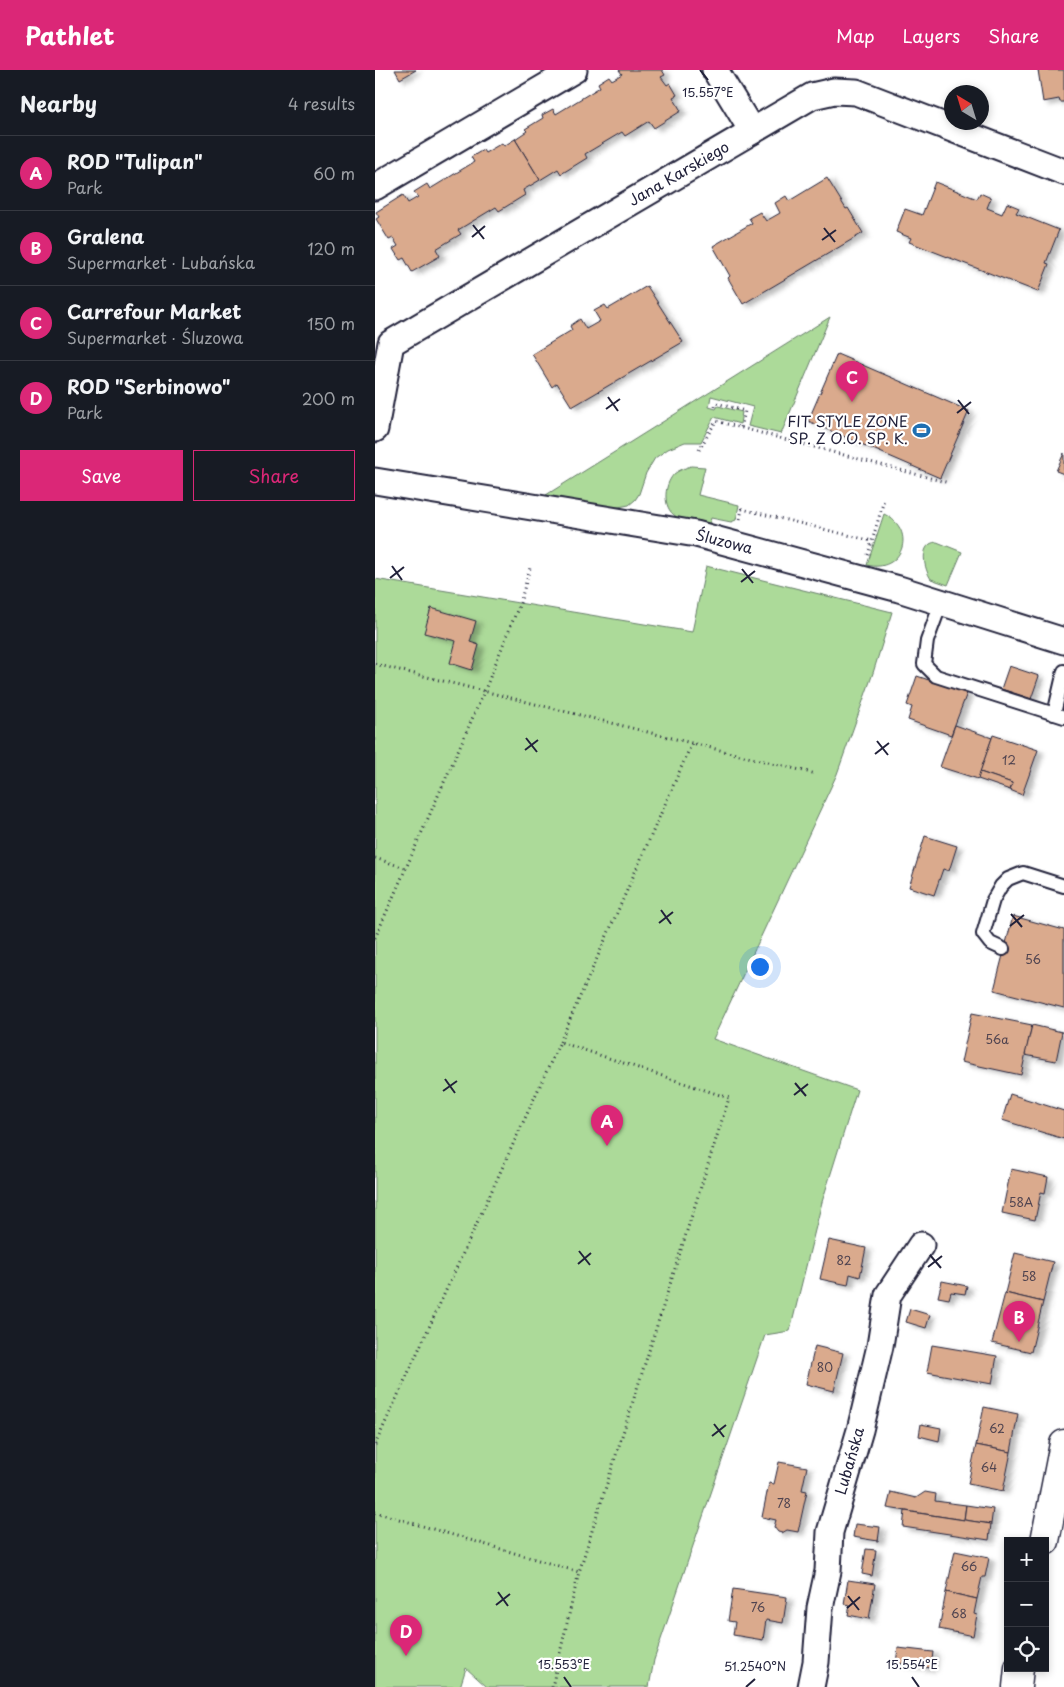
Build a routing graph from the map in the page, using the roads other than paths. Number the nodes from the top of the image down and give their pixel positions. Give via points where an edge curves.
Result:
1 (574, 70) edge
2 (715, 70) edge
3 (752, 131) junction
4 (1064, 172) edge
5 (375, 187) edge
6 (375, 429) edge
7 (375, 481) edge
8 (941, 603) junction
9 (1064, 641) edge
10 (1064, 671) edge
11 (1059, 716) edge
12 (1064, 886) edge
13 (1003, 949) dead end
14 (921, 1245) dead end
15 (1064, 1444) edge
16 (1046, 1537) edge
17 (1019, 1672) edge
18 (811, 1687) edge
19 (1017, 1687) edge

1 - 5 street
2 - 3 street
3 - 4 street, Jana Karskiego via 812,96 834,91 856,92
3 - 6 street, Jana Karskiego via 391,343
7 - 8 street, Śluzowa via 696,534
8 - 9 street, Śluzowa
8 - 11 lane via 927,641 924,664 936,676
10 - 11 lane
12 - 13 lane via 1023,873 1001,886 993,900 983,934 990,943
14 - 18 street, Lubańska via 888,1295 880,1346 860,1430 830,1532 828,1571 820,1608
15 - 16 street
17 - 19 street

